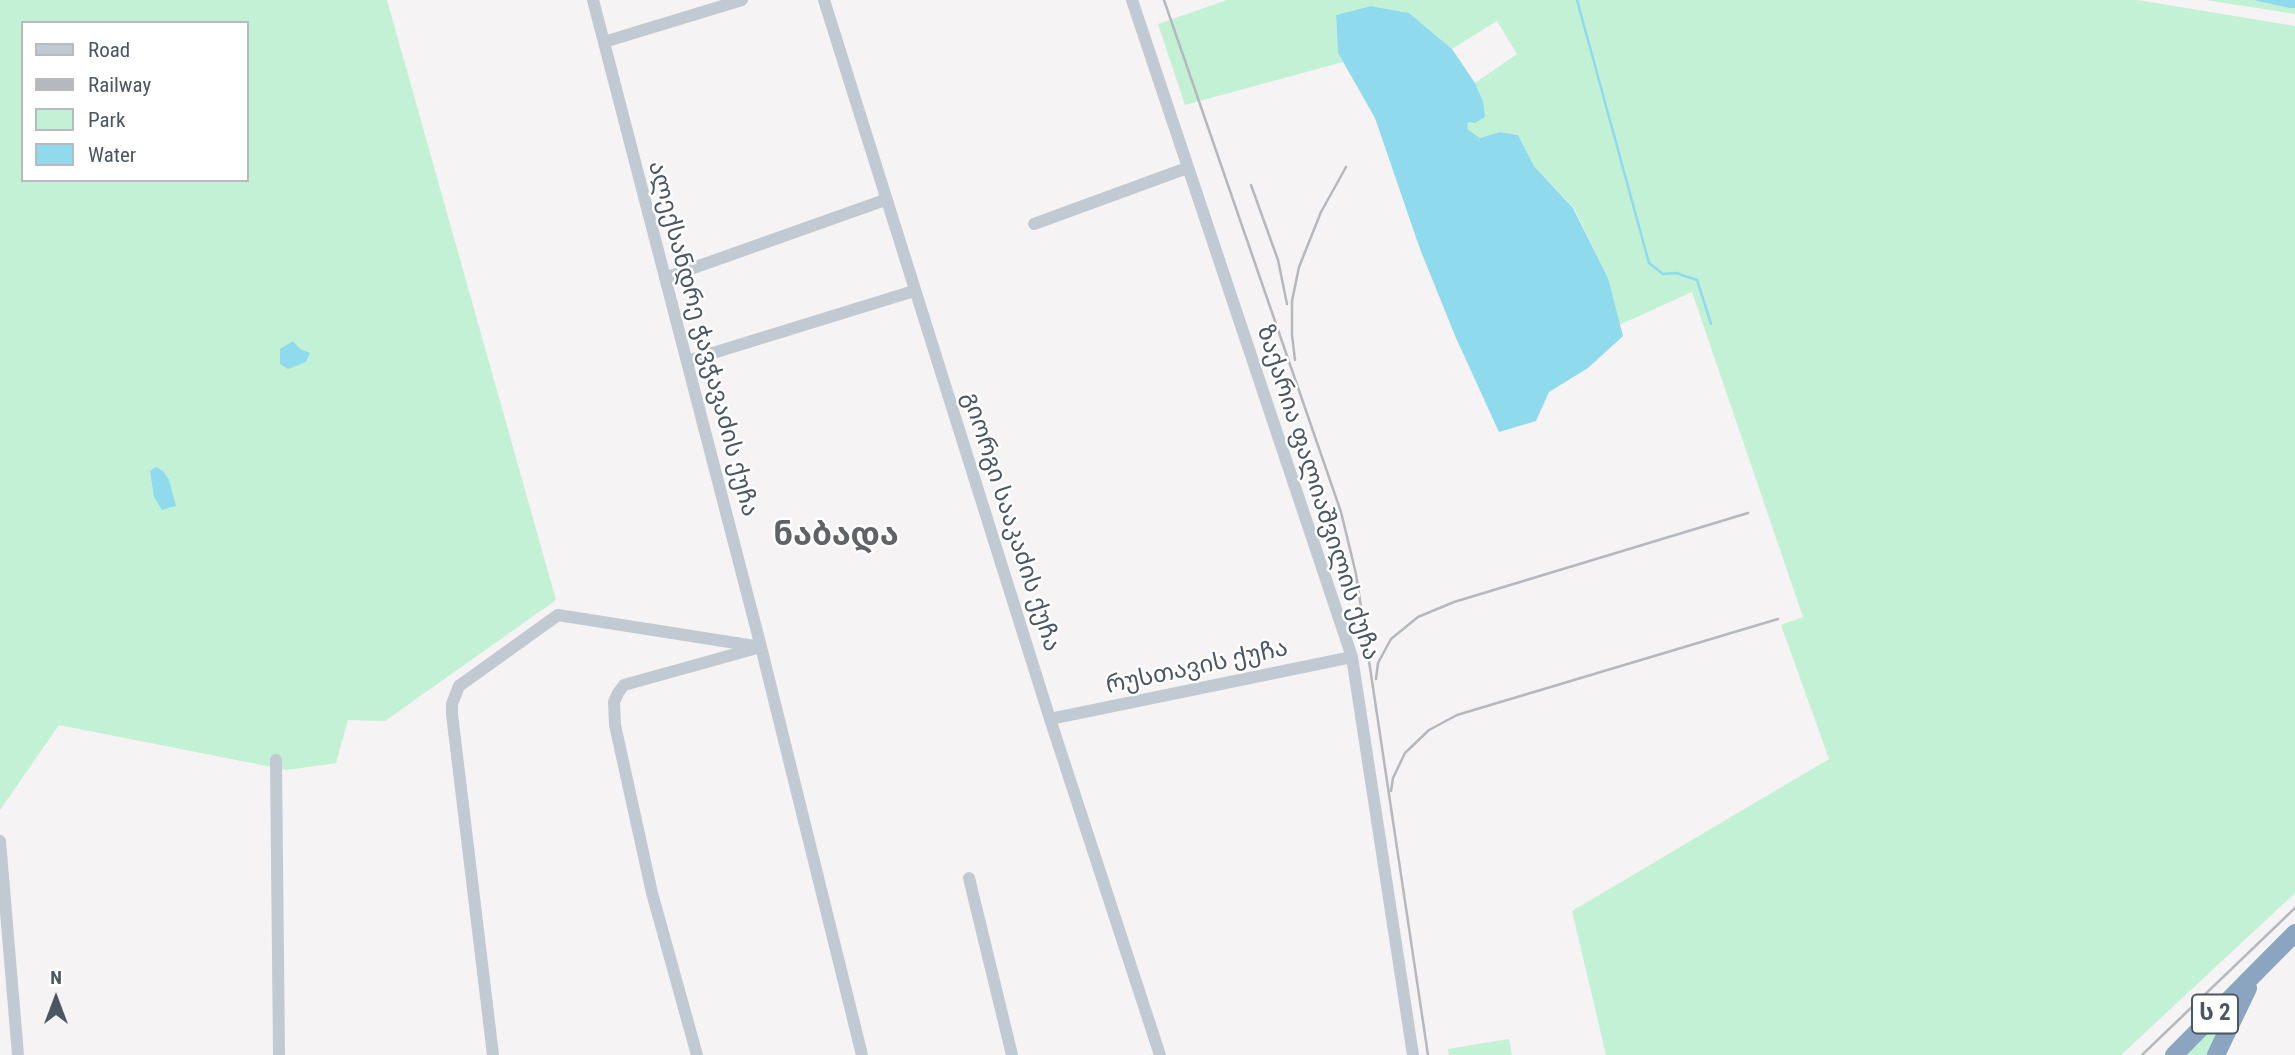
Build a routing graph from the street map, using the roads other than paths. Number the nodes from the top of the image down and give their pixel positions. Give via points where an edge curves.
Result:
1 (593, 0) edge
2 (742, 0) edge
3 (824, 0) edge
4 (1132, 0) edge
5 (604, 41) junction
6 (1187, 168) junction
7 (885, 200) junction
8 (1034, 224) dead end
9 (665, 278) junction
10 (914, 291) junction
11 (687, 361) junction
12 (761, 647) junction
13 (1352, 657) junction
14 (1050, 719) junction
15 (276, 760) dead end
16 (0, 841) edge
17 (969, 878) dead end
18 (2295, 933) edge
19 (2257, 973) junction
20 (18, 1055) edge
21 (279, 1055) edge
22 (493, 1055) edge
23 (697, 1055) edge
24 (862, 1055) edge
25 (1012, 1055) edge
26 (1160, 1055) edge
27 (1413, 1055) edge
28 (2174, 1055) edge
29 (2216, 1055) edge

1 - 5 street, ალექსანდრე ჭავჭავაძის ქუჩა
2 - 5 street
3 - 7 street, გიორგი სააკაძის ქუჩა
4 - 6 street, ზაქარია ფალიაშვილის ქუჩა
5 - 9 street, ალექსანდრე ჭავჭავაძის ქუჩა
6 - 8 street
6 - 13 street, ზაქარია ფალიაშვილის ქუჩა
7 - 9 street
7 - 10 street, გიორგი სააკაძის ქუჩა
9 - 11 street, ალექსანდრე ჭავჭავაძის ქუჩა
10 - 11 street
10 - 14 street, გიორგი სააკაძის ქუჩა
11 - 12 street, ალექსანდრე ჭავჭავაძის ქუჩა
12 - 22 street via 558,615 459,686 452,715
12 - 23 street via 624,685 614,702 652,892
12 - 24 street, ალექსანდრე ჭავჭავაძის ქუჩა
13 - 14 street, რუსთავის ქუჩა
13 - 27 street, ზაქარია ფალიაშვილის ქუჩა
14 - 26 street, გიორგი სააკაძის ქუჩა
15 - 21 street
16 - 20 street
17 - 25 street
18 - 19 highway, ს 2
19 - 28 highway, ს 2
19 - 29 highway

